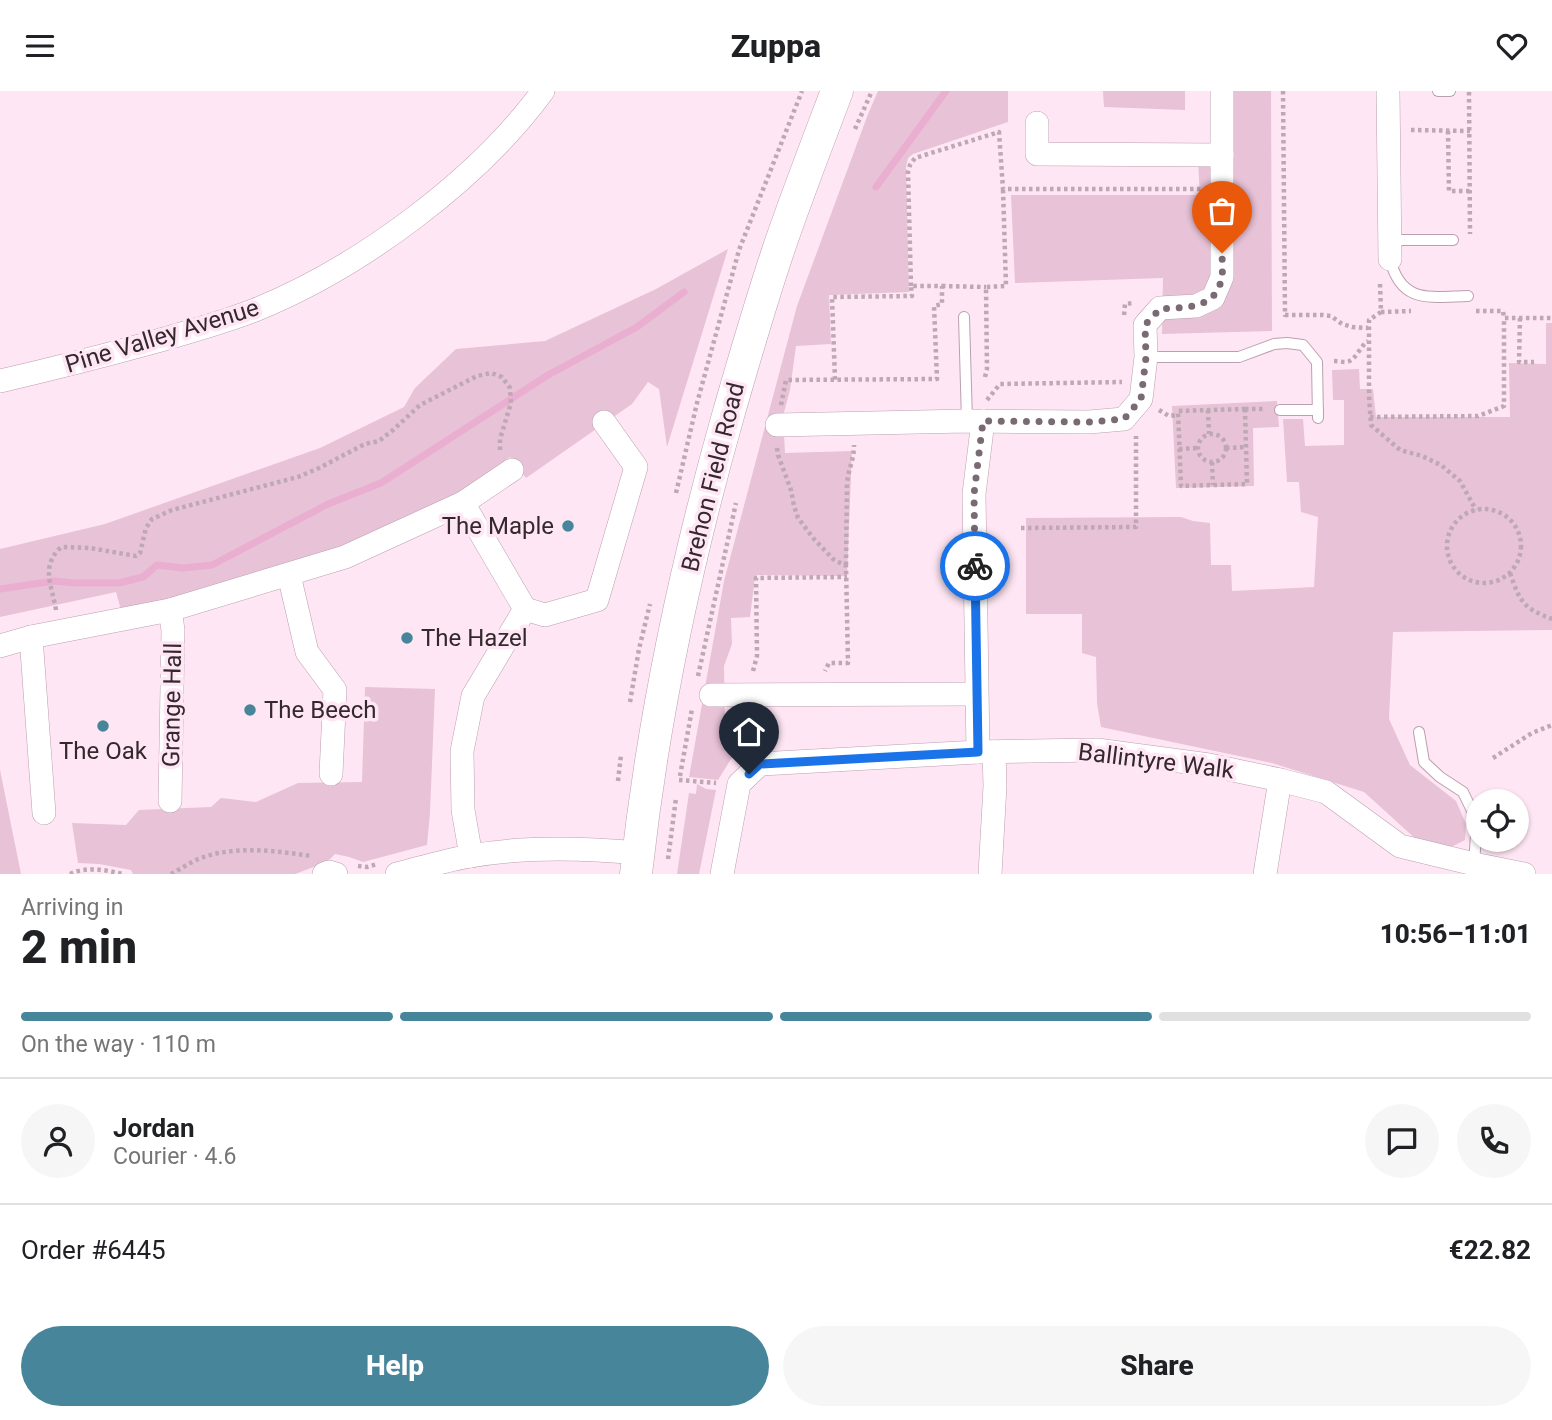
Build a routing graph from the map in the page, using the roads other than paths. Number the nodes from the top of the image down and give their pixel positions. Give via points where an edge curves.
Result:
1 (543, 91) edge
2 (837, 91) edge
3 (1222, 91) edge
4 (1388, 91) edge
5 (1438, 91) edge
6 (1450, 91) edge
7 (1037, 123) dead end
8 (1222, 155) junction
9 (1453, 240) dead end
10 (1390, 249) junction
11 (1468, 296) dead end
12 (964, 317) dead end
13 (1146, 357) junction
14 (0, 381) edge
15 (1280, 409) dead end
16 (975, 421) junction
17 (604, 422) dead end
18 (777, 425) road end
19 (511, 470) road end
20 (463, 503) junction
21 (289, 575) junction
22 (170, 610) junction
23 (525, 610) junction
24 (31, 637) junction
25 (0, 646) edge
26 (976, 694) junction
27 (711, 695) dead end
28 (1419, 732) dead end
29 (986, 752) junction
30 (331, 773) dead end
31 (1280, 779) junction
32 (170, 801) dead end
33 (44, 813) dead end
34 (471, 856) junction
35 (637, 864) edge
36 (1474, 864) junction
37 (388, 869) edge
38 (441, 869) edge
39 (722, 874) edge
40 (990, 874) edge
41 (1265, 874) edge
42 (1524, 874) edge

1 - 14 street, Pine Valley Avenue via 499,143 426,209 301,289 207,327
2 - 35 main road, Brehon Field Road via 786,227 705,495 659,707
3 - 8 street
4 - 10 street
5 - 6 lane
7 - 8 street via 1037,155
8 - 13 street via 1222,278 1213,298 1196,306 1160,309 1145,325
9 - 10 lane
10 - 11 lane via 1394,274 1403,288 1422,297
12 - 16 lane
13 - 15 lane via 1239,357 1274,344 1303,345 1317,362 1318,414
13 - 16 street via 1141,399 1124,419
16 - 18 street
16 - 26 street
17 - 23 street via 636,467 597,600 545,615
19 - 20 street, Grange Hall
20 - 21 street, Grange Hall via 345,557
20 - 23 street
21 - 22 street, Grange Hall
21 - 30 street via 307,652 335,690
22 - 24 street, Grange Hall
22 - 32 street, Grange Hall
23 - 34 street via 473,696 462,751 463,810
24 - 25 street, Grange Hall
24 - 33 street
26 - 27 street
26 - 29 street
28 - 36 lane via 1424,762 1463,792 1477,821
29 - 31 street, Ballintyre Walk via 1097,750
29 - 39 street, Ballintyre Walk via 760,764 739,784
29 - 40 street via 995,786
31 - 36 street, Ballintyre Walk via 1326,792 1401,846
31 - 41 street
34 - 35 street via 587,849
34 - 38 street
36 - 42 street, Ballintyre Walk
37 - 38 street

